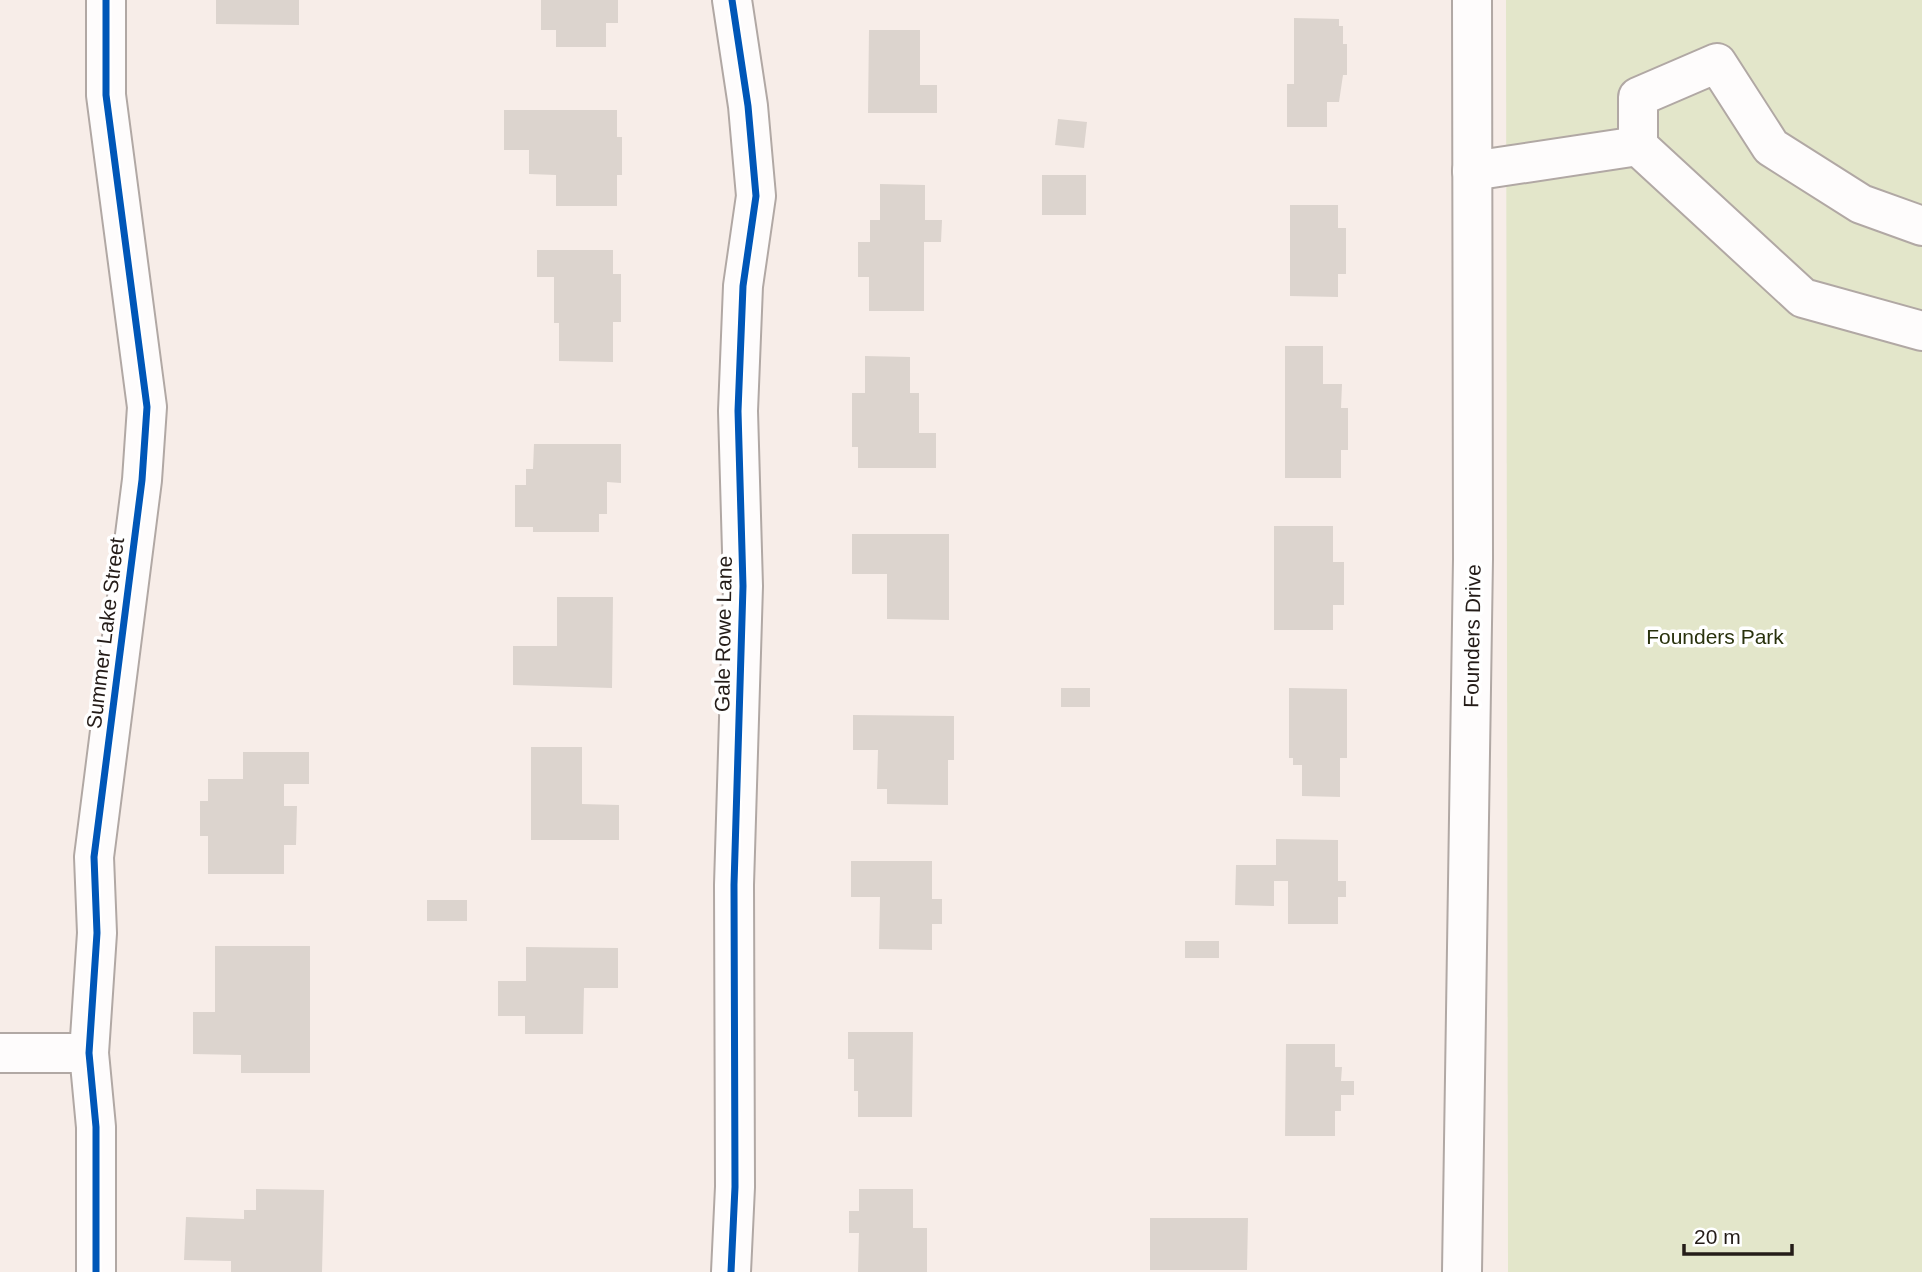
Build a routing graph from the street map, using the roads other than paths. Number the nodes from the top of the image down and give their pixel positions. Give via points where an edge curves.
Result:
1 (106, 0) edge
2 (732, 0) edge
3 (1472, 0) edge
4 (1638, 146) junction
5 (1472, 171) junction
6 (1922, 226) edge
7 (1922, 331) edge
8 (0, 1053) edge
9 (89, 1053) junction
10 (96, 1272) edge
11 (731, 1272) edge
12 (1462, 1272) edge

1 - 9 street, Summer Lake Street via 106,95 147,407 142,480 94,857 97,933
2 - 11 street, Gale Rowe Lane via 757,195 743,286 738,411 743,586 734,885
3 - 5 street, Founders Drive
4 - 5 street
4 - 6 street via 1638,97 1717,63 1771,147 1861,204
4 - 7 street via 1803,298
5 - 12 street, Founders Drive via 1474,559
8 - 9 street
9 - 10 street, Summer Lake Street via 96,1127

